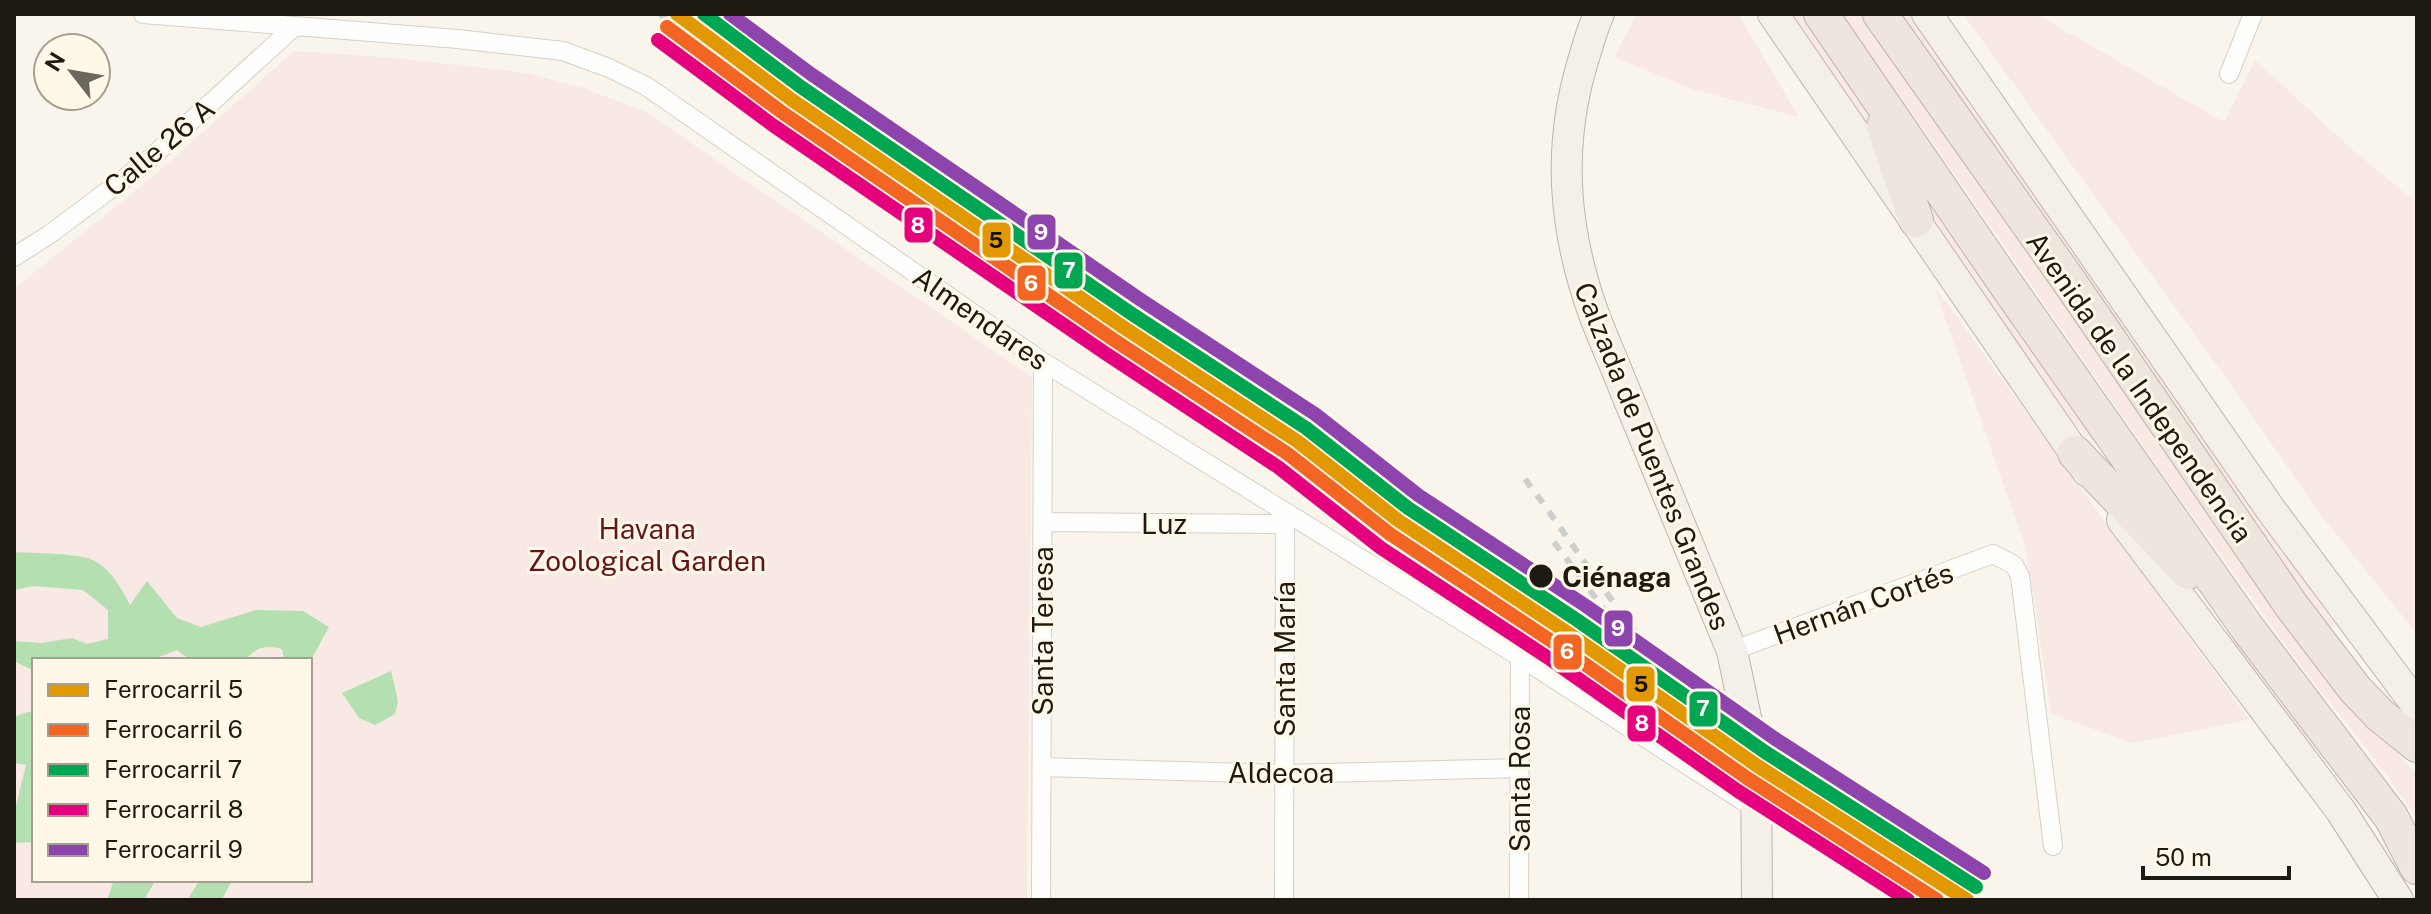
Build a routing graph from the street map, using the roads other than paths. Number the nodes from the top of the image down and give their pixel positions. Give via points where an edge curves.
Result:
1 (143, 14) edge
2 (1599, 14) edge
3 (1773, 14) edge
4 (1821, 14) edge
5 (1880, 14) edge
6 (1927, 14) edge
7 (2253, 14) edge
8 (295, 26) junction
9 (2229, 74) dead end
10 (1869, 84) junction
11 (1916, 220) junction
12 (14, 257) edge
13 (1043, 362) junction
14 (2075, 453) junction
15 (1285, 518) junction
16 (1043, 522) junction
17 (2248, 629) junction
18 (1732, 651) junction
19 (1520, 657) junction
20 (2417, 706) edge
21 (2417, 745) edge
22 (1042, 767) junction
23 (1520, 768) junction
24 (1284, 774) junction
25 (1757, 810) junction
26 (2053, 846) dead end
27 (2417, 867) edge
28 (1041, 900) edge
29 (1284, 900) edge
30 (1519, 900) edge
31 (1757, 900) edge
32 (2398, 900) edge

1 - 8 street, Almendares
2 - 18 main road, Calzada de Puentes Grandes via 1569,123 1571,233 1596,320
3 - 11 main road
4 - 10 highway
5 - 21 highway, Avenida de la Independencia via 2300,616 2355,689
6 - 20 main road via 2263,498
7 - 9 street
8 - 12 street, Calle 26 A via 145,163
8 - 13 street, Almendares via 563,51 609,68 646,86
10 - 11 highway
10 - 17 highway
11 - 14 main road
13 - 15 street, Almendares
13 - 16 street, Santa Teresa
14 - 17 highway
14 - 32 main road via 2341,811
15 - 16 street, Luz
15 - 19 street, Almendares
15 - 24 street, Santa María
16 - 22 street, Santa Teresa
17 - 27 highway via 2391,817
18 - 25 main road, Calzada de Puentes Grandes via 1756,765
18 - 26 street, Hernán Cortés via 1993,554 2014,565 2020,576
19 - 23 street, Santa Rosa
19 - 25 street, Almendares
22 - 24 street, Aldecoa
22 - 28 street, Santa Teresa
23 - 24 street, Aldecoa
23 - 30 street, Santa Rosa
24 - 29 street, Santa María
25 - 31 main road, Calzada de Puentes Grandes

